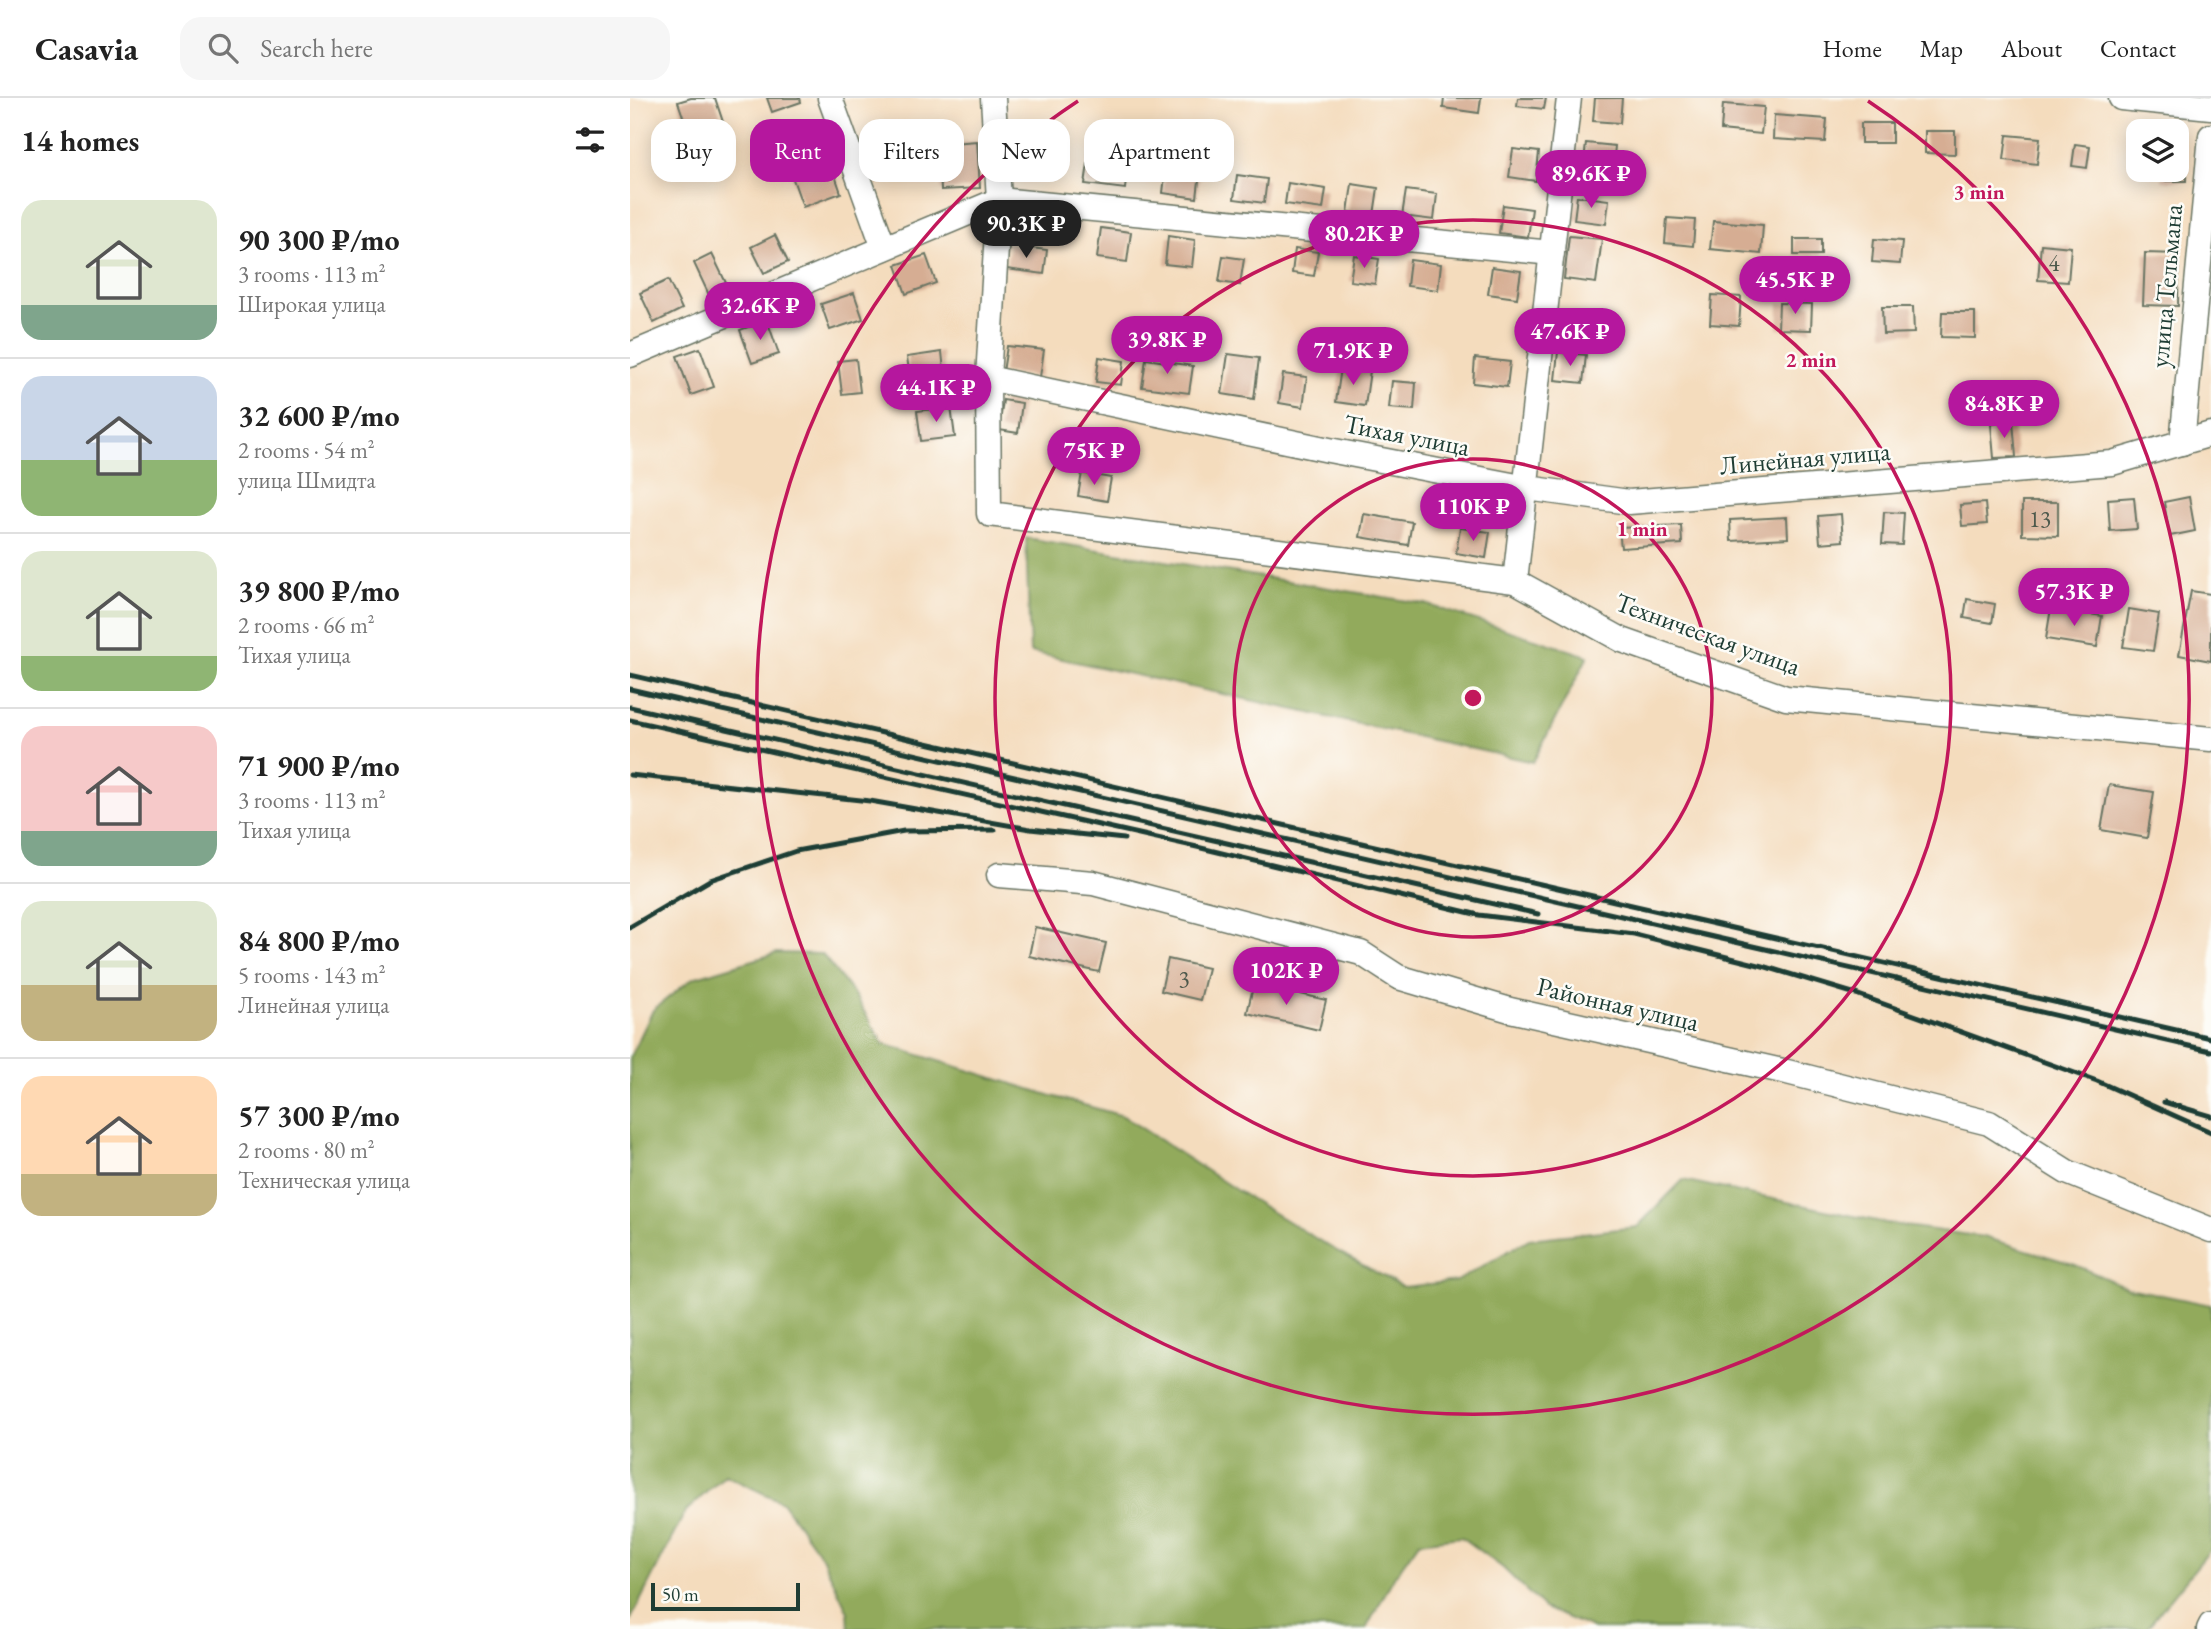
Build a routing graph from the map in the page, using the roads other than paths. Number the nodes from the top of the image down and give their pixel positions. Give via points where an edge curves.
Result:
1 (830, 98) edge
2 (993, 98) edge
3 (1569, 98) edge
4 (2121, 98) edge
5 (2211, 107) edge
6 (2211, 136) edge
7 (999, 200) junction
8 (884, 248) junction
9 (1552, 253) junction
10 (630, 355) edge
11 (988, 378) junction
12 (2211, 433) edge
13 (2182, 443) junction
14 (1527, 488) junction
15 (1516, 581) junction
16 (2211, 739) edge
17 (999, 874) dead end
18 (2211, 1230) edge

1 - 8 street
2 - 7 street
3 - 9 street
4 - 5 street
6 - 13 street, улица Тельмана
7 - 8 street
7 - 9 street
7 - 11 street
8 - 10 street
9 - 14 street
11 - 14 street, Тихая улица
11 - 15 street, Техническая улица via 989,514
12 - 13 street, Линейная улица
13 - 14 street, Линейная улица via 2112,463 1629,502
14 - 15 street
15 - 16 street, Техническая улица via 1622,640 1786,698
17 - 18 street, Районная улица via 1093,883 1361,954 1398,977 1510,1010 1989,1123 2067,1172

